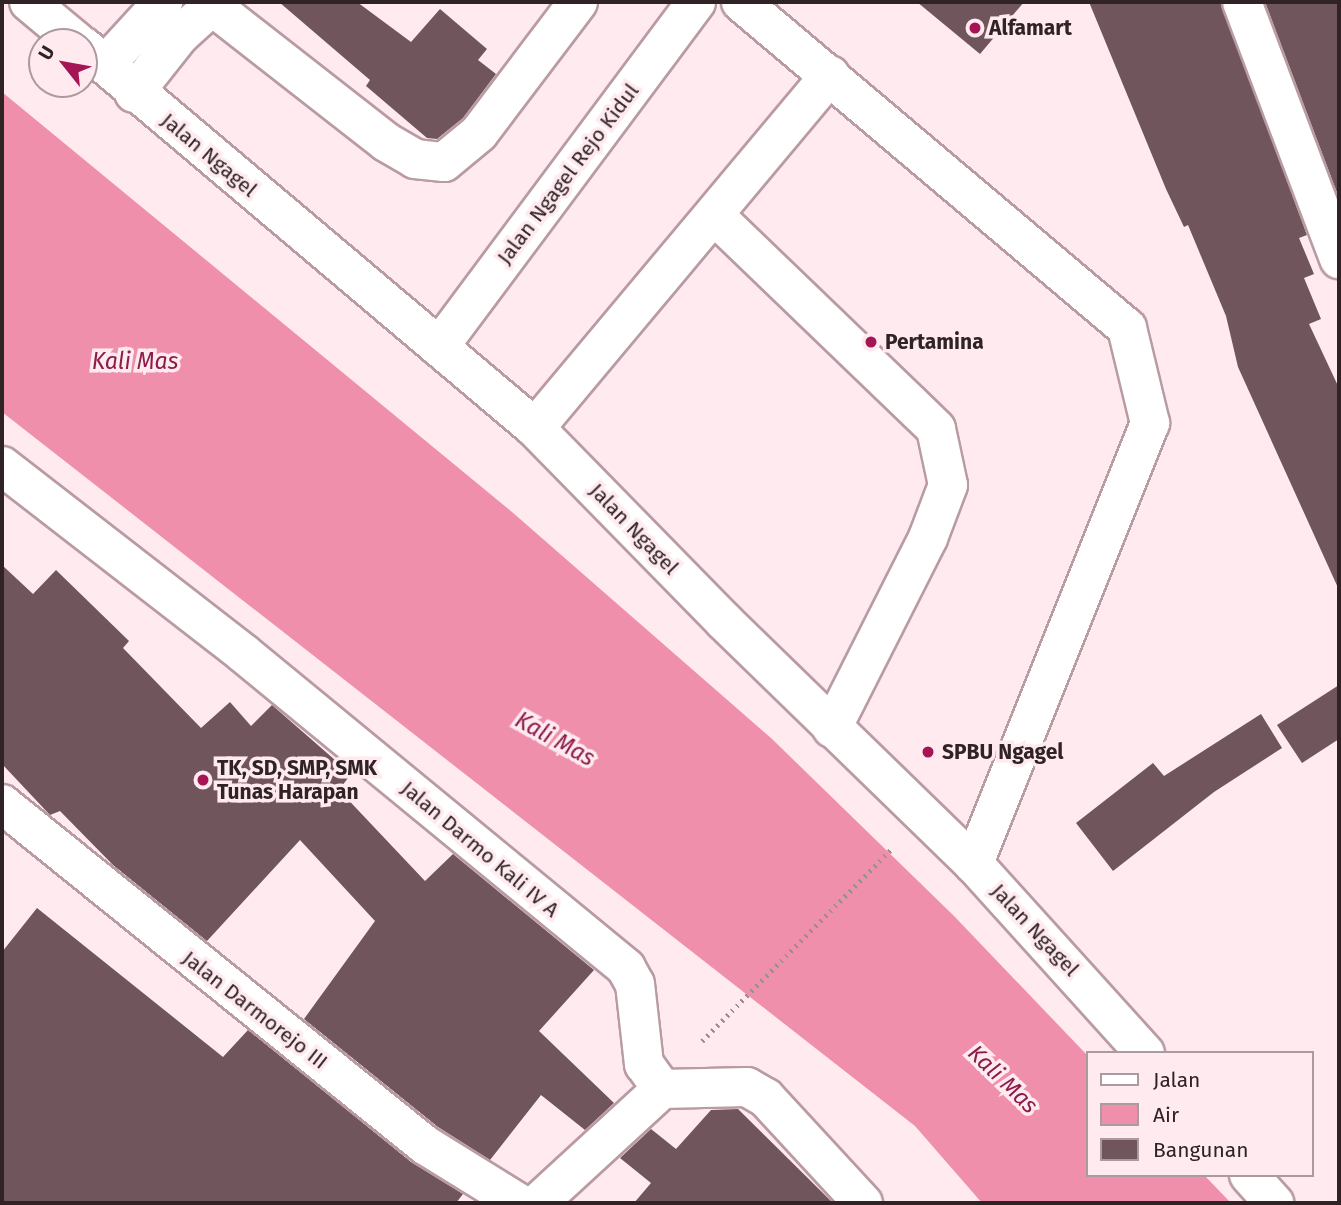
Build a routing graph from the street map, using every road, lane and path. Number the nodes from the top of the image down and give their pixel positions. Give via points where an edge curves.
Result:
1 (29, 2) edge
2 (163, 2) edge
3 (578, 2) edge
4 (696, 2) edge
5 (741, 2) edge
6 (1242, 2) edge
7 (210, 4) edge
8 (61, 28) edge
9 (98, 45) edge
10 (98, 59) edge
11 (830, 75) junction
12 (134, 93) junction
13 (713, 215) junction
14 (1339, 259) edge
15 (439, 347) junction
16 (535, 428) junction
17 (2, 466) edge
18 (832, 728) junction
19 (2, 804) edge
20 (896, 845) dead end
21 (974, 864) junction
22 (715, 1025) dead end
23 (1143, 1051) edge
24 (662, 1089) junction
25 (1251, 1177) edge
26 (519, 1203) edge
27 (538, 1203) edge
28 (863, 1203) edge
29 (1274, 1203) edge

1 - 8 main road, Jalan Ngagel
2 - 9 main road
3 - 7 main road via 479,133 444,162 415,159 386,142
4 - 15 main road, Jalan Ngagel Rejo Kidul
5 - 11 main road
6 - 14 main road
7 - 12 main road
10 - 12 main road, Jalan Ngagel
11 - 13 main road
11 - 21 main road via 1127,328 1150,423
12 - 15 main road, Jalan Ngagel
13 - 16 main road
13 - 18 main road via 936,429 948,485 928,538
15 - 16 main road, Jalan Ngagel
16 - 18 main road, Jalan Ngagel
17 - 24 main road, Jalan Darmo Kali IV A via 243,653 625,968 635,985 644,1064
18 - 21 main road, Jalan Ngagel
19 - 26 main road, Jalan Darmorejo III via 425,1145
20 - 22 path
21 - 23 main road, Jalan Ngagel
24 - 27 main road
24 - 28 main road via 747,1087 766,1098
25 - 29 main road

